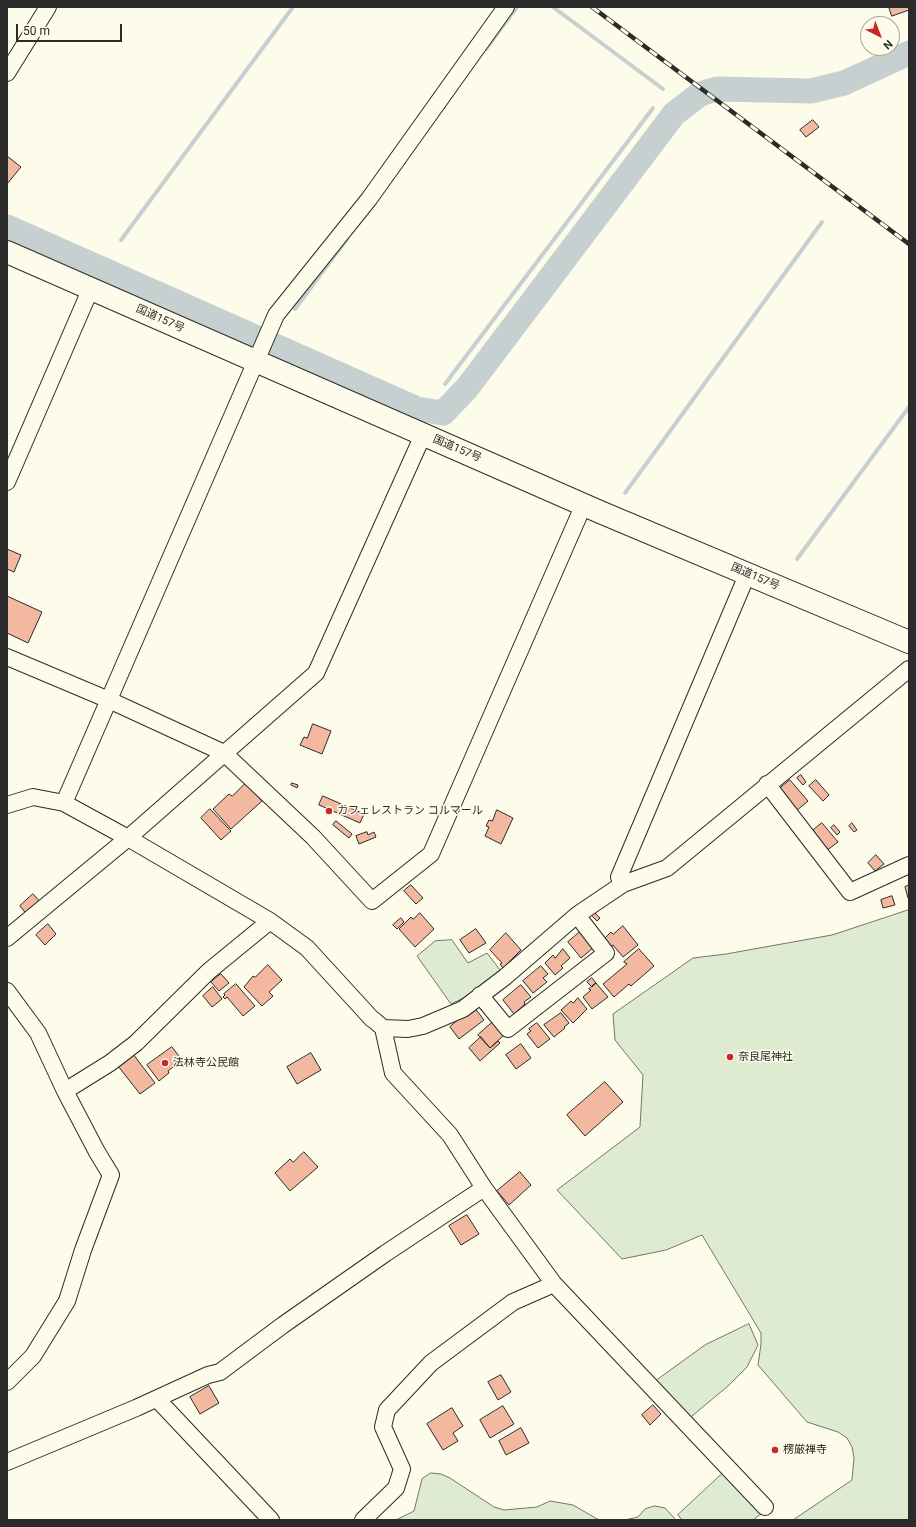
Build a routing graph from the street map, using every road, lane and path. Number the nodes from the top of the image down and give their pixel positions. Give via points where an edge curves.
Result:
1 (48, 7) edge
2 (506, 7) edge
3 (7, 74) edge
4 (7, 252) edge
5 (91, 288) junction
6 (259, 356) junction
7 (423, 434) junction
8 (7, 482) edge
9 (584, 504) junction
10 (748, 575) junction
11 (909, 642) edge
12 (7, 657) edge
13 (909, 669) edge
14 (109, 700) junction
15 (224, 753) junction
16 (767, 784) junction
17 (64, 804) junction
18 (7, 805) edge
19 (128, 838) junction
20 (909, 865) edge
21 (623, 884) junction
22 (577, 915) junction
23 (270, 921) junction
24 (7, 938) edge
25 (7, 991) edge
26 (480, 995) junction
27 (383, 1028) junction
28 (65, 1091) junction
29 (484, 1188) junction
30 (554, 1284) junction
31 (7, 1382) edge
32 (157, 1399) junction
33 (7, 1462) edge
34 (765, 1507) dead end
35 (271, 1520) edge
36 (363, 1520) edge

1 - 3 street
2 - 6 street via 369,199 276,315
4 - 5 highway, 国道157号
5 - 6 highway, 国道157号
5 - 8 street
6 - 7 highway, 国道157号
6 - 14 street
7 - 9 highway, 国道157号
7 - 15 street via 316,673
9 - 10 highway, 国道157号
9 - 15 street via 431,854 372,900 313,837
10 - 11 highway, 国道157号
10 - 21 street via 619,877
12 - 14 street
13 - 16 street
14 - 15 street
14 - 17 street
15 - 19 street
16 - 20 street via 850,892
16 - 21 street via 667,868
17 - 18 street via 32,796
17 - 19 street
19 - 23 street
19 - 24 street
21 - 22 street
22 - 26 street
22 - 26 street via 606,953 508,1030
23 - 27 street via 307,948 372,1020
23 - 28 street via 209,971 136,1043 110,1063
25 - 28 street via 38,1033
26 - 27 street via 462,1009 423,1026 408,1029
27 - 29 street via 392,1073 450,1135
28 - 31 street via 111,1175 67,1301 33,1356
29 - 30 street
29 - 32 street via 386,1253 220,1372
30 - 34 street
30 - 36 street via 513,1302 431,1363 387,1410 383,1427 402,1469 396,1488
32 - 33 street
32 - 35 street

